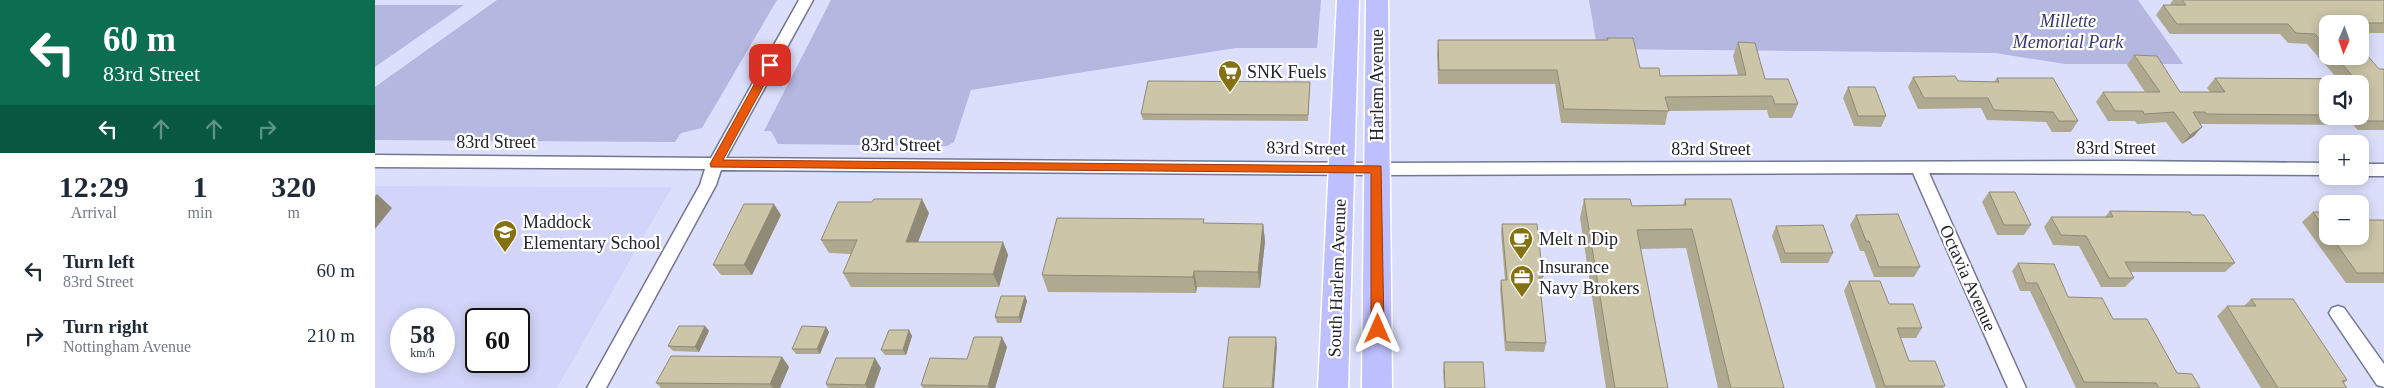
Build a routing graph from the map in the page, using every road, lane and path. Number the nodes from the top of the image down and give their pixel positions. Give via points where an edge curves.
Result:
1 (805, 0) edge
2 (1348, 0) edge
3 (1377, 0) edge
4 (375, 161) edge
5 (715, 164) junction
6 (1341, 169) junction
7 (1377, 169) junction
8 (1919, 169) junction
9 (2319, 169) edge
10 (2369, 170) edge
11 (2384, 170) edge
12 (2338, 313) dead end
13 (2384, 379) edge
14 (596, 388) edge
15 (1333, 388) edge
16 (1377, 388) edge
17 (2017, 388) edge

1 - 5 street
2 - 6 main road, Harlem Avenue
3 - 7 main road, Harlem Avenue
4 - 5 street, 83rd Street
5 - 6 street, 83rd Street
5 - 14 street via 708,185
6 - 7 street, 83rd Street
6 - 15 main road, South Harlem Avenue
7 - 8 street, 83rd Street
7 - 16 main road
8 - 9 street, 83rd Street
8 - 17 street, Octavia Avenue
10 - 11 street
12 - 13 street

